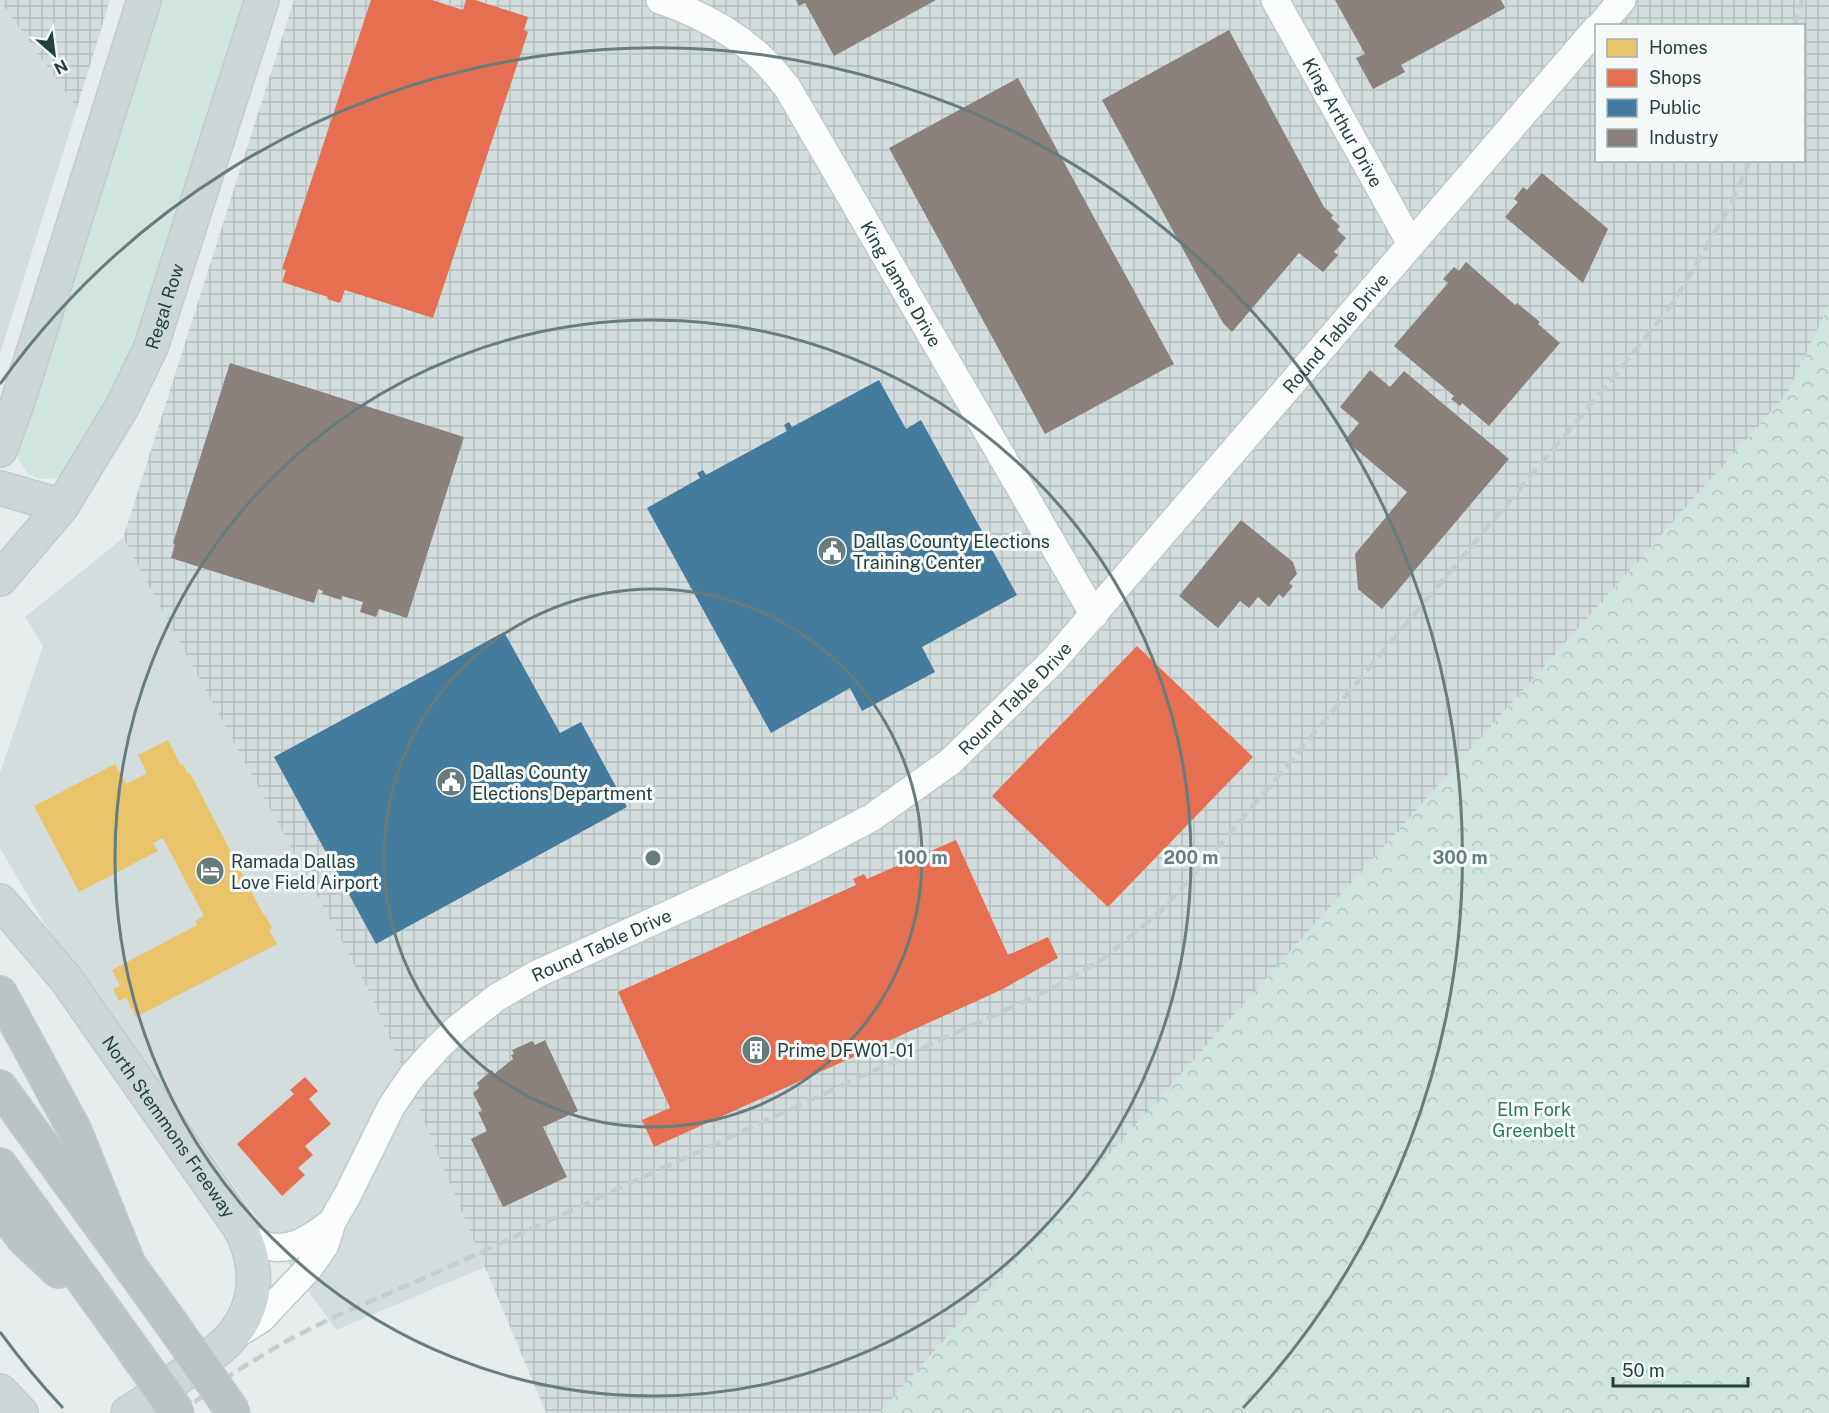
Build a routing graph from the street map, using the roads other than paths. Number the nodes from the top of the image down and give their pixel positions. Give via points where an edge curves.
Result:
1 (144, 0) edge
2 (262, 0) edge
3 (660, 0) edge
4 (1275, 0) edge
5 (1622, 0) edge
6 (1602, 24) edge
7 (1595, 30) edge
8 (1412, 244) junction
9 (0, 450) edge
10 (0, 488) edge
11 (63, 506) junction
12 (0, 579) edge
13 (1094, 615) junction
14 (0, 901) edge
15 (0, 993) edge
16 (0, 1087) edge
17 (0, 1165) edge
18 (0, 1209) edge
19 (332, 1222) junction
20 (245, 1236) junction
21 (129, 1265) junction
22 (123, 1336) junction
23 (231, 1338) junction
24 (0, 1390) edge
25 (21, 1413) edge
26 (128, 1413) edge
27 (178, 1413) edge
28 (234, 1413) edge

1 - 9 main road
2 - 11 main road, Regal Row via 151,347 123,407
3 - 13 street, King James Drive via 722,27 757,54 787,87
4 - 8 street, King Arthur Drive
5 - 6 street
7 - 8 street, Round Table Drive
8 - 13 street, Round Table Drive
10 - 11 main road
11 - 12 main road, Regal Row
13 - 19 street, Round Table Drive via 1036,680 950,762 871,818 537,974 478,1012 438,1047 401,1091
14 - 20 main road, North Stemmons Freeway via 66,980
15 - 21 highway via 74,1129
16 - 21 highway
17 - 22 highway
18 - 22 highway
19 - 20 street, Round Table Drive via 291,1247 265,1246
19 - 23 street, Round Table Drive via 325,1245 294,1285 261,1319
20 - 23 main road, North Stemmons Freeway via 255,1283 247,1313
21 - 28 highway, bridge
22 - 27 highway, bridge
23 - 26 main road, North Stemmons Freeway
24 - 25 main road

